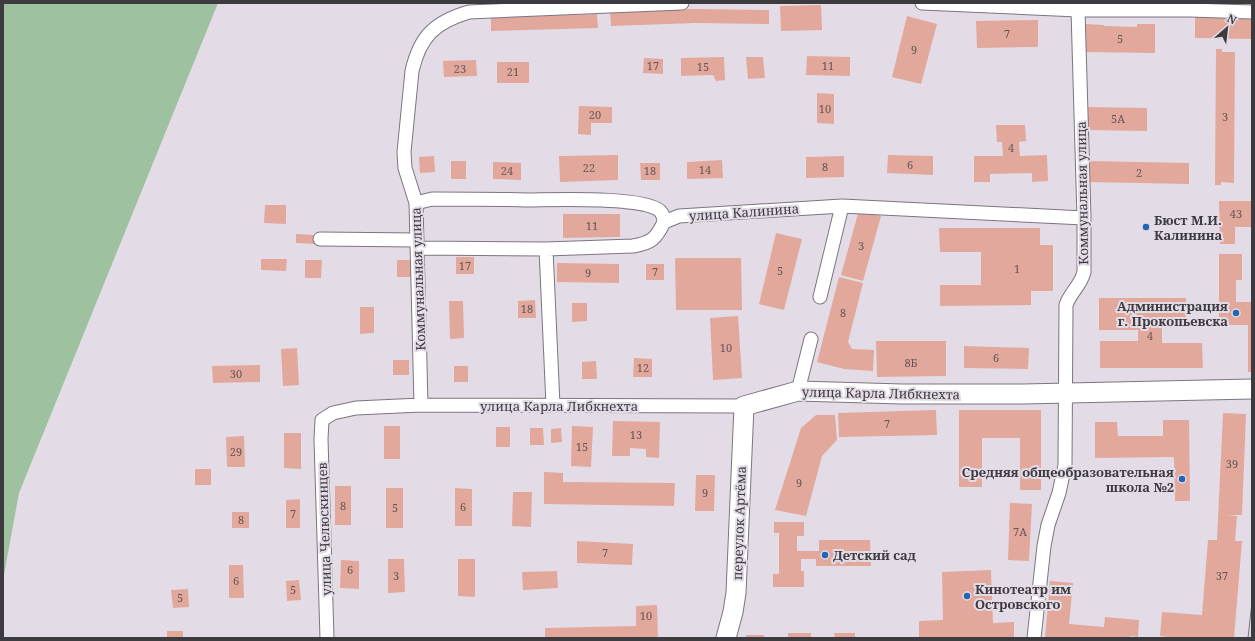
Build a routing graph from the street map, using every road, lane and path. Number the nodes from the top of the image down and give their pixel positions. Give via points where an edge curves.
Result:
1 (656, 3) edge
2 (682, 3) edge
3 (922, 3) edge
4 (543, 6) edge
5 (1190, 7) edge
6 (1078, 10) junction
7 (1252, 12) edge
8 (416, 204) junction
9 (842, 206) junction
10 (1084, 218) junction
11 (664, 222) junction
12 (320, 239) dead end
13 (417, 244) junction
14 (546, 249) junction
15 (820, 297) dead end
16 (811, 338) dead end
17 (1252, 389) edge
18 (798, 391) junction
19 (1065, 394) junction
20 (421, 405) junction
21 (553, 405) junction
22 (744, 406) junction
23 (322, 420) joint
24 (327, 638) edge
25 (726, 638) edge
26 (1034, 638) edge

1 - 2 street, Коммунальная улица
1 - 4 street, Коммунальная улица
3 - 6 street
4 - 8 street, Коммунальная улица via 469,12 439,24 424,40 416,55 412,71 404,152 405,168
5 - 6 street
5 - 7 street
6 - 10 street, Коммунальная улица
8 - 11 street via 432,199 625,202 656,209 661,212
8 - 13 street, Коммунальная улица
9 - 10 street, улица Калинина
9 - 11 street, улица Калинина via 679,216
9 - 15 street
10 - 19 street, Коммунальная улица via 1082,278 1066,305
11 - 14 street via 659,234 643,244
12 - 13 street
13 - 14 street
13 - 20 street, Коммунальная улица
14 - 21 street
16 - 18 street
17 - 19 street, улица Карла Либкнехта
18 - 19 street, улица Карла Либкнехта
18 - 22 street, улица Карла Либкнехта
19 - 26 street, Коммунальная улица via 1065,465 1044,546
20 - 21 street, улица Карла Либкнехта
20 - 23 street, улица Карла Либкнехта via 356,408 334,413
21 - 22 street, улица Карла Либкнехта
22 - 25 street, переулок Артёма via 736,593 734,612
23 - 24 street, улица Челюскинцев

